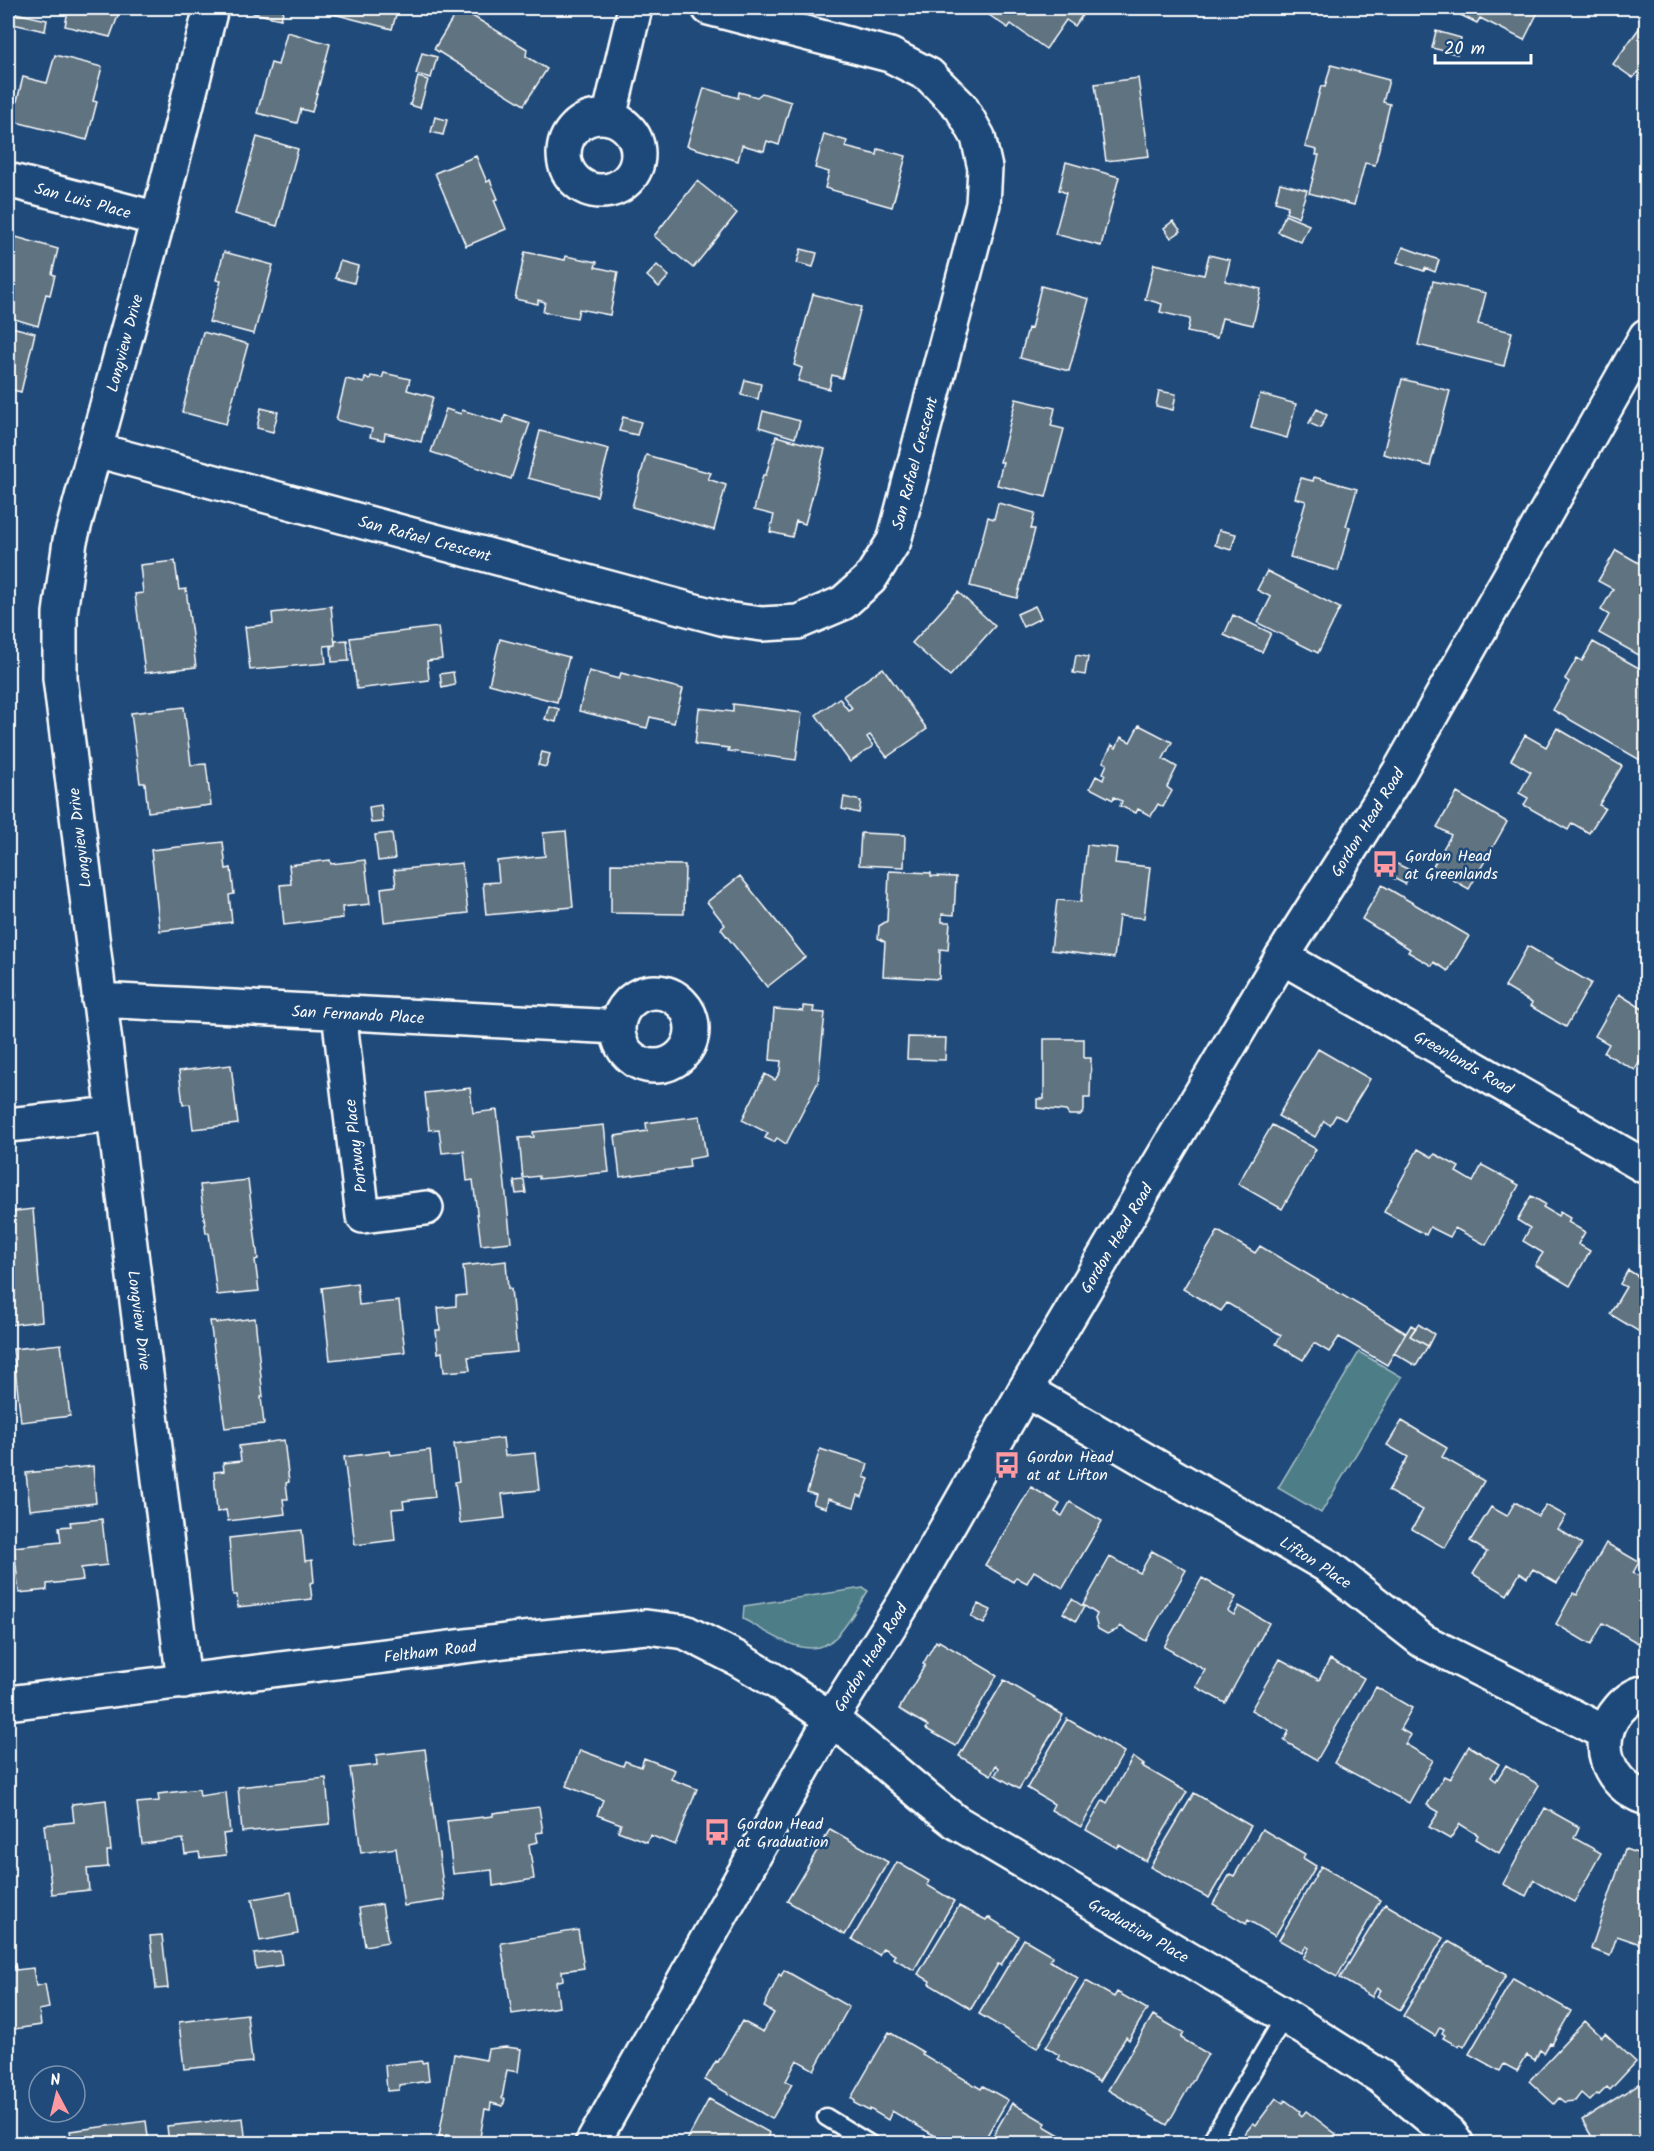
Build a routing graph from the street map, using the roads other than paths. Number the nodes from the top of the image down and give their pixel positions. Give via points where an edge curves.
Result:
1 (212, 8) edge
2 (635, 8) edge
3 (709, 8) edge
4 (609, 118) dead end
5 (8, 180) edge
6 (158, 219) junction
7 (1647, 336) edge
8 (96, 450) junction
9 (1282, 957) junction
10 (99, 1000) junction
11 (339, 1013) junction
12 (618, 1027) dead end
13 (114, 1114) junction
14 (8, 1125) edge
15 (1647, 1167) edge
16 (426, 1208) dead end
17 (1025, 1390) junction
18 (184, 1682) junction
19 (1647, 1692) edge
20 (8, 1703) edge
21 (831, 1719) junction
22 (1606, 1733) junction
23 (1647, 1798) edge
24 (1285, 2016) junction
25 (826, 2117) dead end
26 (1461, 2141) edge
27 (592, 2144) edge
28 (870, 2144) edge
29 (1209, 2144) edge

1 - 6 street, Longview Drive
2 - 4 street
3 - 8 street, San Rafael Crescent via 890,55 929,75 961,107 978,136 985,168 983,204 894,541 870,579 843,603 798,622 762,624 725,619
5 - 6 street, San Luis Place
6 - 8 street, Longview Drive
7 - 9 street, Gordon Head Road via 1399,772
8 - 10 street, Longview Drive via 65,572 60,613 60,678
9 - 15 street, Greenlands Road
9 - 17 street, Gordon Head Road
10 - 11 street, San Fernando Place
10 - 13 street, Longview Drive
11 - 12 street, San Fernando Place
11 - 16 street, Portway Place via 363,1216
13 - 14 street
13 - 18 street, Longview Drive
17 - 21 street, Gordon Head Road via 905,1601
17 - 22 street, Lifton Place via 1326,1565 1423,1641
18 - 20 street, Feltham Road
18 - 21 street, Feltham Road via 646,1627 685,1632 780,1684
19 - 22 street via 1624,1702 1612,1716
21 - 24 street, Graduation Place via 956,1822
21 - 27 street, Gordon Head Road
22 - 23 street via 1605,1751 1610,1768 1620,1783
24 - 26 street, Graduation Place via 1381,2077
24 - 29 lane
25 - 28 lane

